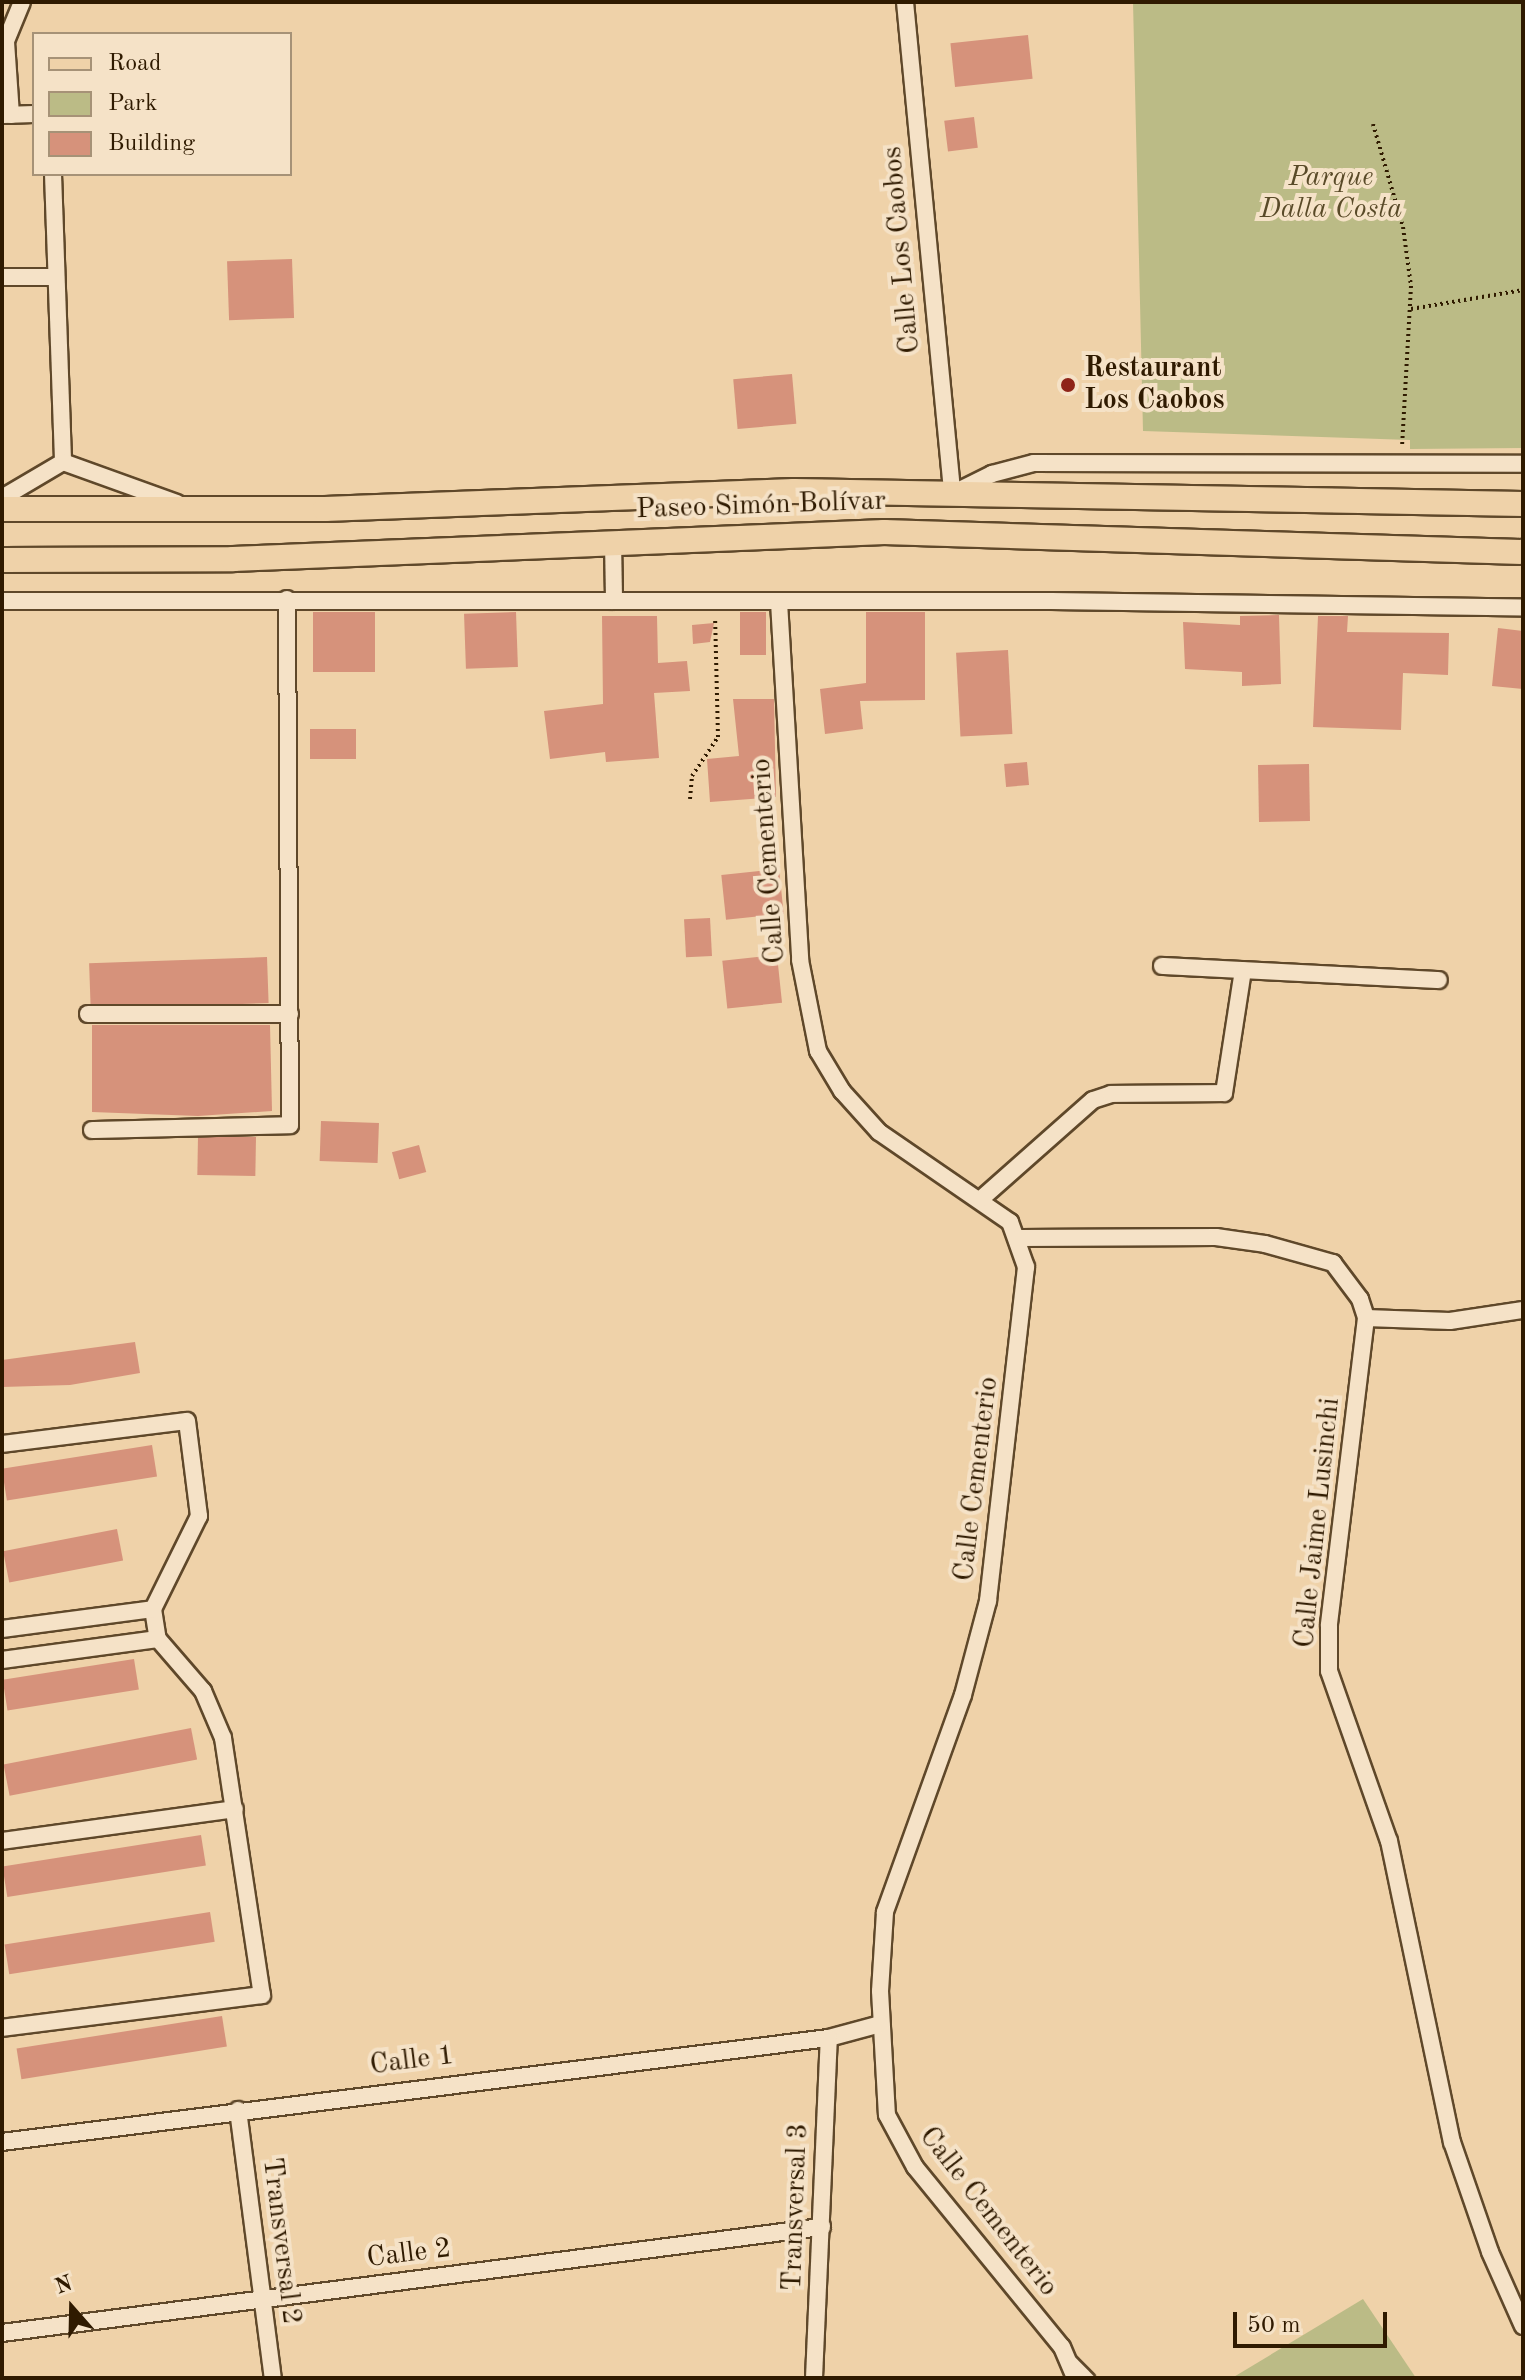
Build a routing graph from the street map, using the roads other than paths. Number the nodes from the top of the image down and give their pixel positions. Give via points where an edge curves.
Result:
1 (22, 2) edge
2 (905, 2) edge
3 (32, 114) edge
4 (6, 115) edge
5 (53, 176) edge
6 (2, 277) edge
7 (56, 277) junction
8 (63, 462) junction
9 (1523, 464) edge
10 (952, 494) junction
11 (2, 498) edge
12 (1523, 504) edge
13 (2, 509) edge
14 (197, 511) junction
15 (956, 533) junction
16 (613, 541) junction
17 (1523, 552) edge
18 (2, 560) edge
19 (287, 599) junction
20 (2, 601) edge
21 (614, 601) junction
22 (779, 602) junction
23 (1523, 608) edge
24 (1162, 966) dead end
25 (1243, 970) junction
26 (1439, 980) dead end
27 (88, 1014) dead end
28 (290, 1014) junction
29 (92, 1130) dead end
30 (981, 1199) junction
31 (1020, 1238) junction
32 (1523, 1310) edge
33 (1366, 1318) junction
34 (2, 1444) edge
35 (153, 1609) junction
36 (2, 1629) edge
37 (158, 1639) junction
38 (2, 1660) edge
39 (235, 1809) junction
40 (2, 1841) edge
41 (881, 2024) junction
42 (2, 2028) edge
43 (829, 2038) junction
44 (238, 2110) junction
45 (2, 2142) edge
46 (822, 2227) junction
47 (263, 2299) junction
48 (1523, 2326) edge
49 (2, 2333) edge
50 (1067, 2355) junction
51 (273, 2378) edge
52 (814, 2378) edge
53 (1075, 2378) edge
54 (1090, 2378) edge

1 - 4 street via 6,41
2 - 10 street, Calle Los Caobos
3 - 4 street
5 - 7 street
6 - 7 street
7 - 8 street
8 - 11 street
8 - 14 street
9 - 10 street, Paseo Simón Bolívar via 1034,463 992,474
10 - 12 main road, Paseo Simón Bolívar
10 - 14 main road, Paseo Simón Bolívar via 767,492
10 - 15 main road
13 - 14 main road, Paseo Simón Bolívar
15 - 16 main road, Paseo Simón Bolívar
15 - 17 main road, Paseo Simón Bolívar
16 - 18 main road, Paseo Simón Bolívar via 233,559
16 - 21 street
19 - 20 street
19 - 21 street
19 - 28 street
21 - 22 street
22 - 23 street
22 - 30 street, Calle Cementerio via 800,960 812,1033 828,1069 859,1113 897,1146
24 - 25 street
25 - 26 street
25 - 30 street via 1224,1093 1111,1094 1093,1100
27 - 28 street
28 - 29 street via 290,1125
30 - 31 street, Calle Cementerio via 1010,1222
31 - 33 street via 1216,1237 1318,1255 1344,1272
31 - 41 street, Calle Cementerio via 1026,1292 988,1601 950,1736 891,1884 882,1946
32 - 33 street via 1450,1321
33 - 48 street, Calle Jaime Lusinchi via 1329,1626 1329,1671 1389,1841 1452,2142 1490,2252
34 - 35 street via 187,1421 199,1516
35 - 36 street
35 - 37 street
37 - 38 street
37 - 39 street via 213,1708
39 - 40 street
39 - 42 street via 262,1995
41 - 43 street, Calle 1
41 - 50 street, Calle Cementerio via 884,2097 893,2131 915,2167
43 - 44 street, Calle 1
43 - 46 street, Transversal 3
44 - 45 street, Calle 1
44 - 47 street, Transversal 2
46 - 47 street, Calle 2
46 - 52 street, Transversal 3
47 - 49 street, Calle 2
47 - 51 street, Transversal 2
50 - 53 street, Calle Cementerio
50 - 54 lane

